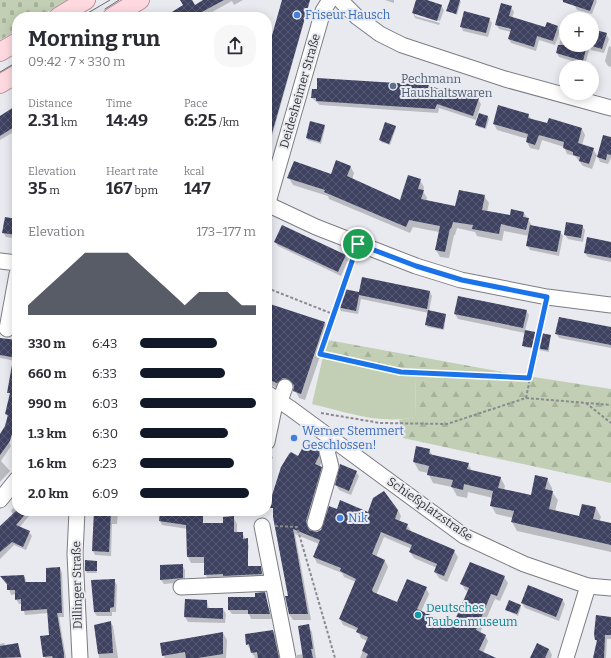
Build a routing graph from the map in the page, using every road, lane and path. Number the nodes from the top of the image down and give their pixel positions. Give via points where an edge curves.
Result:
1 (86, 0) edge
2 (140, 0) edge
3 (330, 0) edge
4 (340, 0) edge
5 (66, 12) edge
6 (120, 12) edge
7 (12, 45) edge
8 (0, 52) edge
9 (12, 77) edge
10 (0, 84) edge
11 (611, 108) edge
12 (272, 188) edge
13 (272, 207) edge
14 (358, 244) junction
15 (0, 261) edge
16 (12, 263) edge
17 (272, 290) edge
18 (547, 297) junction
19 (12, 305) edge
20 (611, 305) edge
21 (333, 314) junction
22 (8, 329) edge
23 (529, 378) junction
24 (277, 395) edge
25 (526, 398) junction
26 (585, 403) junction
27 (611, 405) edge
28 (320, 413) dead end
29 (272, 418) edge
30 (611, 423) edge
31 (334, 440) junction
32 (12, 485) edge
33 (0, 500) edge
34 (77, 516) edge
35 (316, 523) dead end
36 (262, 526) joint
37 (273, 583) junction
38 (588, 586) junction
39 (180, 587) dead end
40 (611, 588) edge
41 (80, 658) edge
42 (288, 658) edge
43 (335, 658) edge
44 (566, 658) edge

1 - 5 main road
2 - 6 main road
3 - 12 street, Deidesheimer Straße via 324,11
4 - 11 street via 366,24 402,45 504,79
7 - 8 main road
9 - 10 main road
13 - 14 street
14 - 18 street via 462,280
14 - 21 path
15 - 16 street
17 - 21 path
18 - 20 street
18 - 23 path
19 - 22 street
21 - 23 path via 320,354 401,372
23 - 25 path
24 - 29 street
24 - 31 street, Schießplatzstraße
25 - 26 path
25 - 28 path via 446,424 380,422
26 - 27 path
26 - 30 path
31 - 35 street via 327,451 331,467
31 - 38 street, Schießplatzstraße via 464,536 524,564
32 - 33 street
34 - 41 street, Dillinger Straße via 74,554
36 - 37 street
36 - 43 path via 297,527
37 - 39 street
37 - 42 street
38 - 40 street, Schießplatzstraße
38 - 44 street

